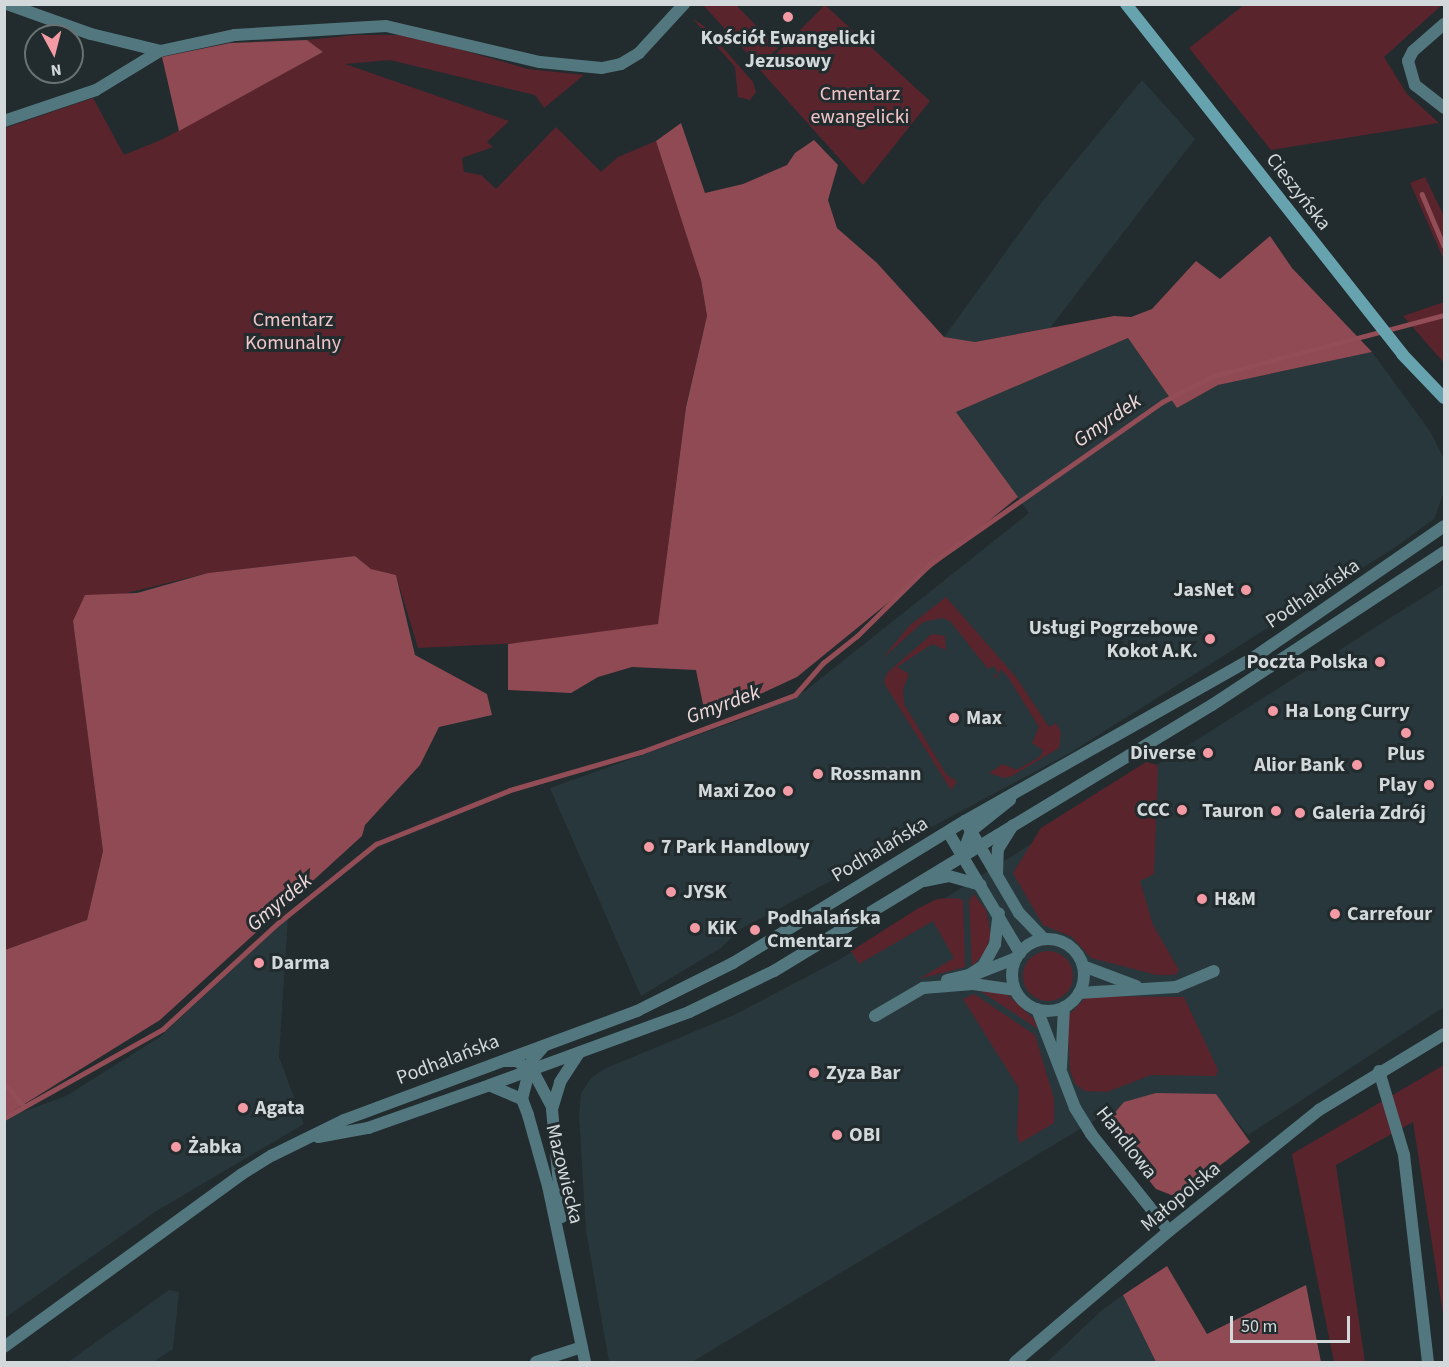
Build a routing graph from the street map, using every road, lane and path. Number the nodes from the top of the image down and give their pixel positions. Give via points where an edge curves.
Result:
1 (7, 4) edge
2 (684, 4) edge
3 (1126, 4) edge
4 (1444, 24) edge
5 (160, 51) junction
6 (1444, 108) edge
7 (4, 122) edge
8 (1444, 398) edge
9 (1444, 526) edge
10 (1444, 552) edge
11 (1013, 825) junction
12 (968, 832) junction
13 (950, 836) junction
14 (980, 845) junction
15 (962, 856) junction
16 (997, 875) junction
17 (918, 882) junction
18 (981, 885) junction
19 (999, 913) junction
20 (1044, 939) junction
21 (1018, 956) junction
22 (1083, 966) junction
23 (1214, 971) dead end
24 (969, 975) junction
25 (923, 988) junction
26 (1140, 988) junction
27 (1016, 990) junction
28 (1079, 993) junction
29 (1064, 1007) junction
30 (1037, 1009) junction
31 (875, 1016) dead end
32 (1444, 1034) edge
33 (545, 1044) junction
34 (584, 1050) junction
35 (502, 1061) junction
36 (530, 1070) junction
37 (1379, 1071) junction
38 (1061, 1075) junction
39 (490, 1086) junction
40 (522, 1099) junction
41 (552, 1108) junction
42 (303, 1141) junction
43 (1169, 1231) junction
44 (565, 1260) junction
45 (4, 1347) edge
46 (582, 1347) junction
47 (536, 1362) edge
48 (585, 1362) edge
49 (1015, 1362) edge
50 (1428, 1362) edge

1 - 5 street via 91,34
2 - 5 street via 639,53 621,64 603,68 540,62 386,26 235,35
3 - 8 main road, Cieszyńska via 1402,354
4 - 6 street via 1413,51 1408,61 1415,85
5 - 7 street via 96,90
9 - 12 street, Podhalańska via 1253,658 1014,797
10 - 11 street, Podhalańska via 1272,668
11 - 14 street, Podhalańska
11 - 16 street via 998,849
12 - 13 street, Podhalańska
12 - 13 street
12 - 14 street
12 - 15 street
13 - 15 street
13 - 33 street, Podhalańska via 919,849 679,992
14 - 15 street, Podhalańska
14 - 16 street
15 - 17 street, Podhalańska
15 - 18 street
16 - 20 street via 1019,913
17 - 18 street via 949,876
17 - 34 street, Podhalańska via 774,971 727,995
18 - 19 street
19 - 21 street
19 - 24 street via 995,944 983,966
20 - 21 street
20 - 22 street via 1064,943
21 - 24 street via 1002,967
21 - 27 street via 1012,973
22 - 26 street
22 - 28 street
23 - 26 street via 1176,987
24 - 25 street
25 - 27 street via 973,984
25 - 31 street
26 - 28 street
27 - 30 street
28 - 29 street
29 - 30 street
29 - 38 street
30 - 38 street, Handlowa
32 - 37 street, Małopolska
33 - 35 street, Podhalańska
33 - 36 street
34 - 36 street, Podhalańska
34 - 41 street, Mazowiecka via 567,1066
35 - 36 street via 517,1061
35 - 42 street, Podhalańska via 344,1120
36 - 39 street, Podhalańska
36 - 40 street
36 - 41 street, Mazowiecka via 544,1086
37 - 43 street, Małopolska via 1318,1110
37 - 50 street via 1404,1155
38 - 43 street, Handlowa via 1091,1134
39 - 40 street
39 - 42 street, Podhalańska via 368,1128
40 - 44 street, Mazowiecka
41 - 44 street, Mazowiecka
42 - 45 street, Podhalańska via 242,1174
43 - 49 street, Małopolska
44 - 46 street, Mazowiecka
46 - 47 street
46 - 48 street, Mazowiecka

